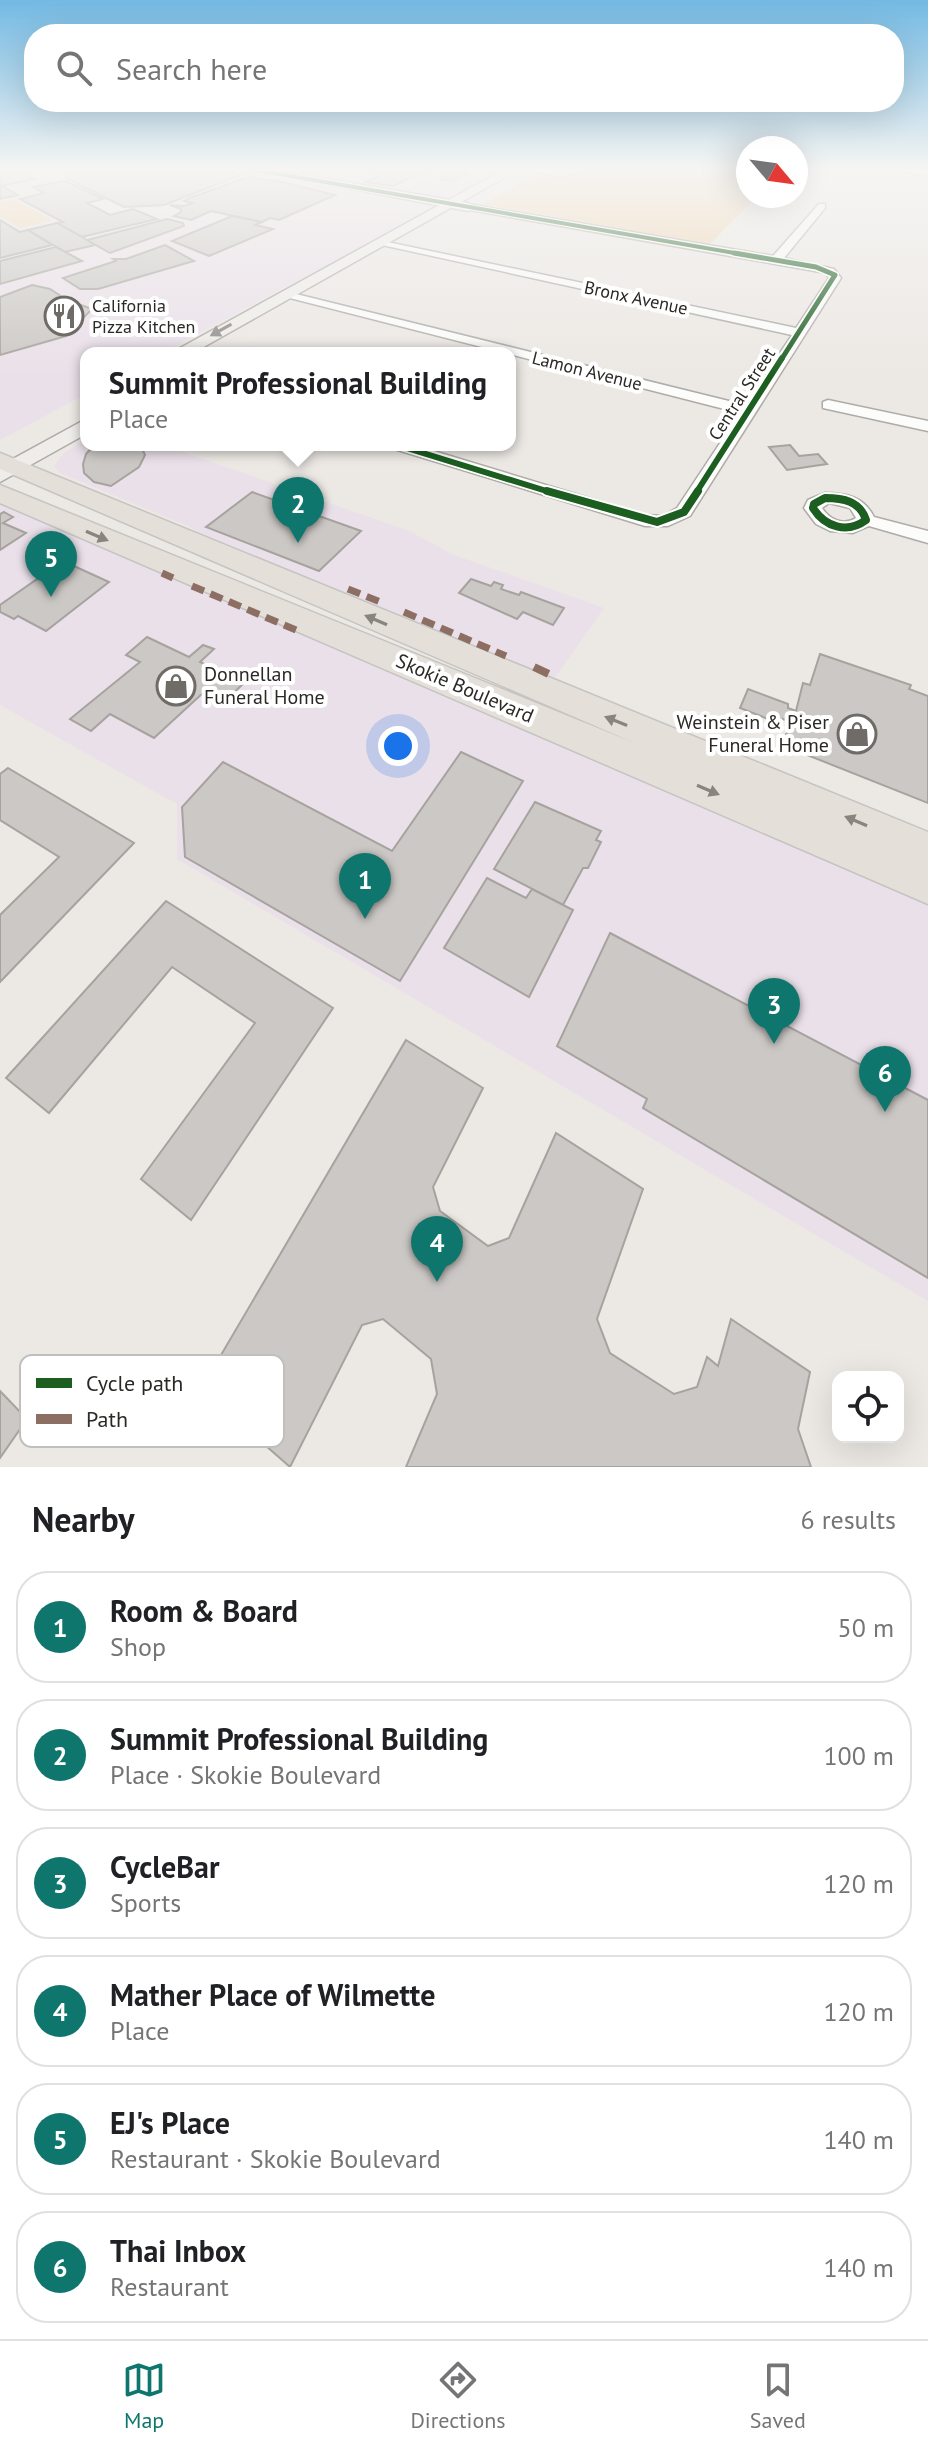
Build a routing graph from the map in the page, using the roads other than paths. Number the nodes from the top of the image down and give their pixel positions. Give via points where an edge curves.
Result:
1 (387, 238) edge
2 (411, 238) edge
3 (651, 238) edge
4 (797, 238) edge
5 (378, 243) junction
6 (396, 247) junction
7 (776, 260) junction
8 (284, 295) junction
9 (305, 300) junction
10 (800, 333) junction
11 (191, 347) edge
12 (222, 347) edge
13 (493, 347) edge
14 (516, 353) edge
15 (828, 405) dead end
16 (80, 409) edge
17 (750, 411) junction
18 (928, 426) edge
19 (80, 428) edge
20 (417, 451) edge
21 (4, 463) edge
22 (0, 493) edge
23 (866, 520) dead end
24 (928, 537) edge
25 (928, 851) edge
26 (928, 885) edge

1 - 5 main road
2 - 6 main road
3 - 7 street
4 - 7 street
5 - 6 street, Bronx Avenue
5 - 8 main road
6 - 9 main road
6 - 10 street, Bronx Avenue
7 - 10 street, Central Street via 830,271 835,278
8 - 9 street, Lamon Avenue
8 -> 11 main road
9 - 12 main road
9 - 13 street, Lamon Avenue
10 - 17 street, Central Street
14 - 17 street, Lamon Avenue
15 - 18 street
16 - 21 main road
17 - 20 street, Central Street via 684,512 661,523
19 - 21 main road
25 -> 21 main road, Skokie Boulevard
22 -> 26 main road, Skokie Boulevard
23 - 24 street

